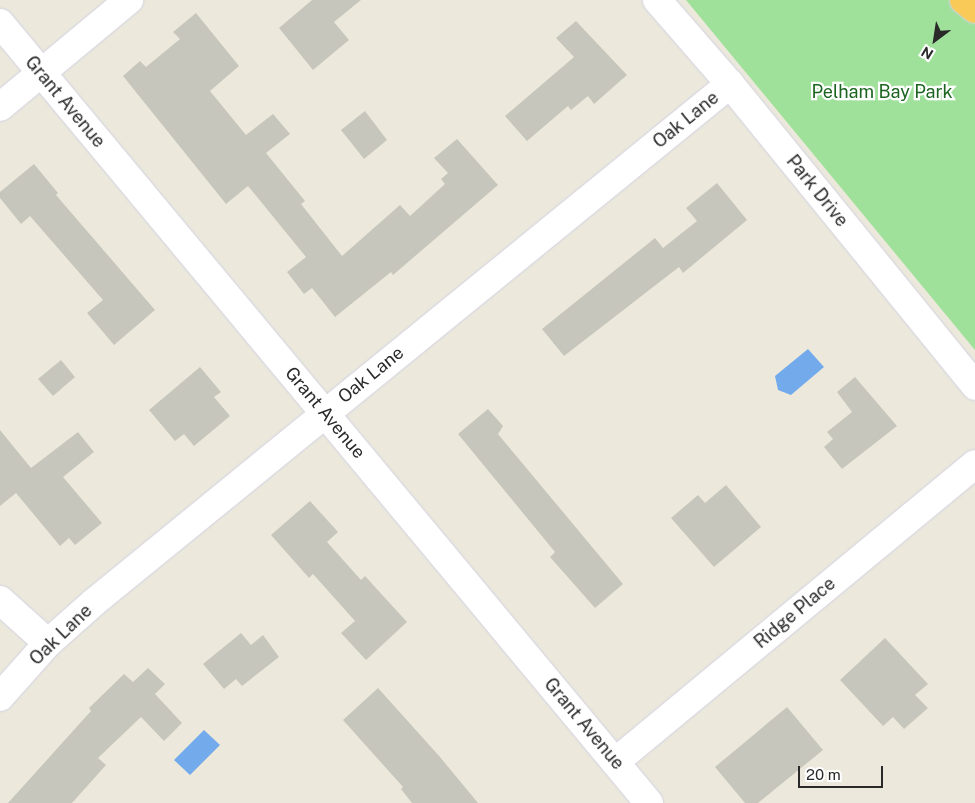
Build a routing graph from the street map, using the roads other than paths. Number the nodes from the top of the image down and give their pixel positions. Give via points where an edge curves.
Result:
1 (129, 0) edge
2 (657, 0) edge
3 (964, 0) edge
4 (975, 9) edge
5 (0, 23) edge
6 (41, 73) junction
7 (730, 84) junction
8 (0, 107) edge
9 (975, 386) edge
10 (324, 412) junction
11 (975, 464) edge
12 (0, 600) edge
13 (48, 643) junction
14 (0, 697) edge
15 (616, 762) junction
16 (649, 803) edge

1 - 6 street
2 - 7 street, Park Drive
3 - 4 highway
5 - 6 street, Grant Avenue
6 - 8 street
6 - 10 street, Grant Avenue
7 - 9 street, Park Drive
7 - 10 street, Oak Lane
10 - 13 street, Oak Lane
10 - 15 street, Grant Avenue
11 - 15 street, Ridge Place
12 - 13 street
13 - 14 street, Oak Lane
15 - 16 street, Grant Avenue

